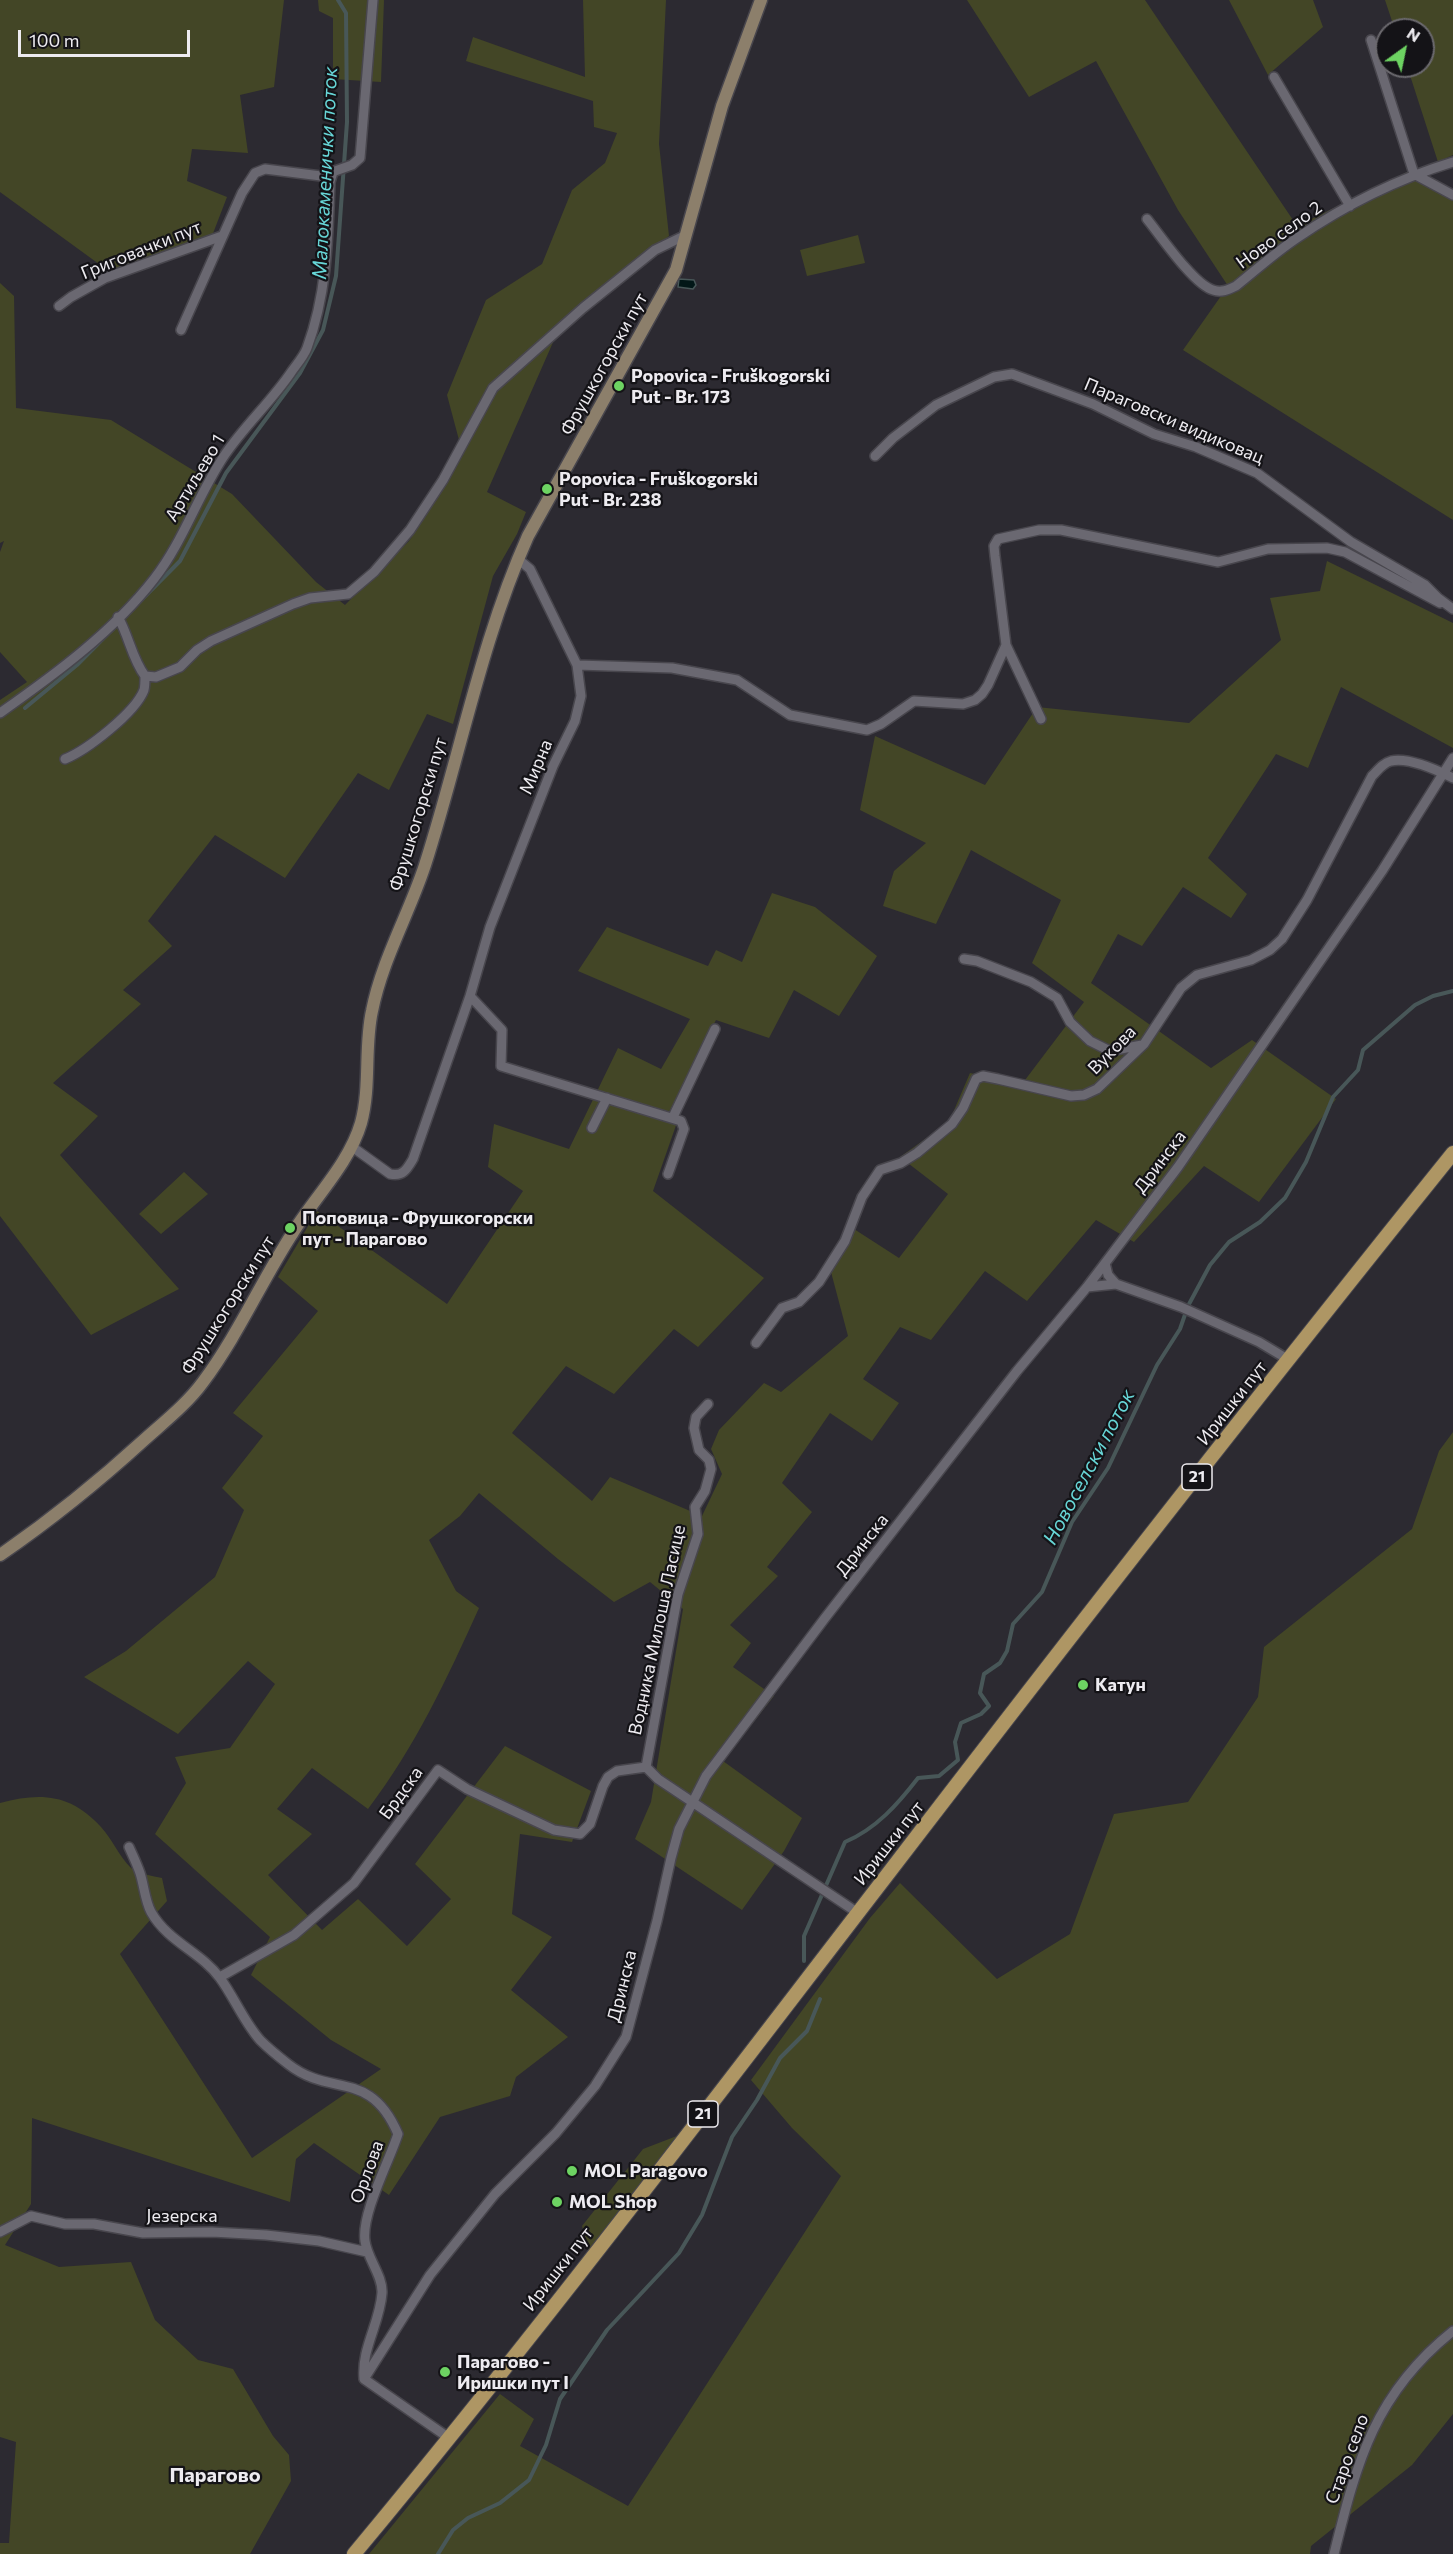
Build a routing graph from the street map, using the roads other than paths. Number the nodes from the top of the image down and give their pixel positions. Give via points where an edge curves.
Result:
1 (373, 0) edge
2 (761, 0) edge
3 (1371, 40) dead end
4 (1274, 77) dead end
5 (1453, 162) edge
6 (333, 172) junction
7 (1414, 174) junction
8 (1453, 195) edge
9 (1350, 206) junction
10 (1146, 219) dead end
11 (222, 236) junction
12 (684, 236) junction
13 (59, 306) dead end
14 (181, 330) dead end
15 (875, 456) dead end
16 (518, 559) junction
17 (1450, 607) edge
18 (118, 617) junction
19 (1006, 645) junction
20 (578, 665) junction
21 (145, 676) junction
22 (0, 713) edge
23 (1041, 719) dead end
24 (1453, 758) edge
25 (65, 759) dead end
26 (1443, 773) junction
27 (1453, 778) edge
28 (964, 959) dead end
29 (470, 996) junction
30 (715, 1029) dead end
31 (1144, 1044) junction
32 (607, 1098) junction
33 (673, 1117) junction
34 (592, 1128) dead end
35 (351, 1146) junction
36 (1453, 1154) edge
37 (668, 1174) dead end
38 (1105, 1263) junction
39 (1116, 1284) junction
40 (1087, 1287) junction
41 (756, 1342) dead end
42 (1288, 1360) junction
43 (708, 1404) dead end
44 (0, 1555) edge
45 (646, 1767) junction
46 (692, 1801) junction
47 (129, 1847) dead end
48 (858, 1913) junction
49 (220, 1977) junction
50 (0, 2232) edge
51 (367, 2252) junction
52 (1453, 2331) edge
53 (364, 2379) junction
54 (449, 2438) junction
55 (354, 2554) edge
56 (1334, 2554) edge

1 - 6 street, Григовачки пут via 361,153 357,162
2 - 12 street, Фрушкогорски пут via 722,106
3 - 7 street
4 - 9 street
5 - 7 street, Ново село 2
6 - 11 street, Григовачки пут via 321,176 265,169 255,173
6 - 18 street, Артиљево 1 via 326,272 306,351 278,393 224,456 155,578
7 - 8 street
7 - 9 street, Ново село 2
9 - 10 street, Ново село 2 via 1296,238 1225,291 1206,287
11 - 13 street, Григовачки пут via 105,278
11 - 14 street
12 - 16 street, Фрушкогорски пут via 676,270 665,292
12 - 21 street via 655,250 493,388 443,480 410,530 374,572 348,594 293,604 211,641 180,667 156,677
15 - 17 street, Параговски видиковац via 936,405 986,380 1012,374 1257,472 1351,542 1425,585
16 - 20 street, Мирна via 530,569
16 - 35 street, Фрушкогорски пут via 457,746 424,866 371,1011 366,1098
17 - 19 street, Параговски видиковац via 1346,552 1327,548 1268,549 1218,562 1039,530 998,539 994,546
18 - 21 street
18 - 22 street, Артиљево 1 via 41,684
19 - 20 street via 988,685 975,700 963,704 914,701 867,730 790,715 737,680 672,668
19 - 23 street, Параговски видиковац
20 - 29 street, Мирна via 581,696 575,721 553,766 490,927
21 - 25 street via 145,689 139,699 110,729 80,753
24 - 26 street, Дринска
26 - 27 street, Вукова
26 - 31 street, Вукова via 1408,762 1392,761 1381,766 1282,939 1251,960 1197,975 1181,988
26 - 38 street, Дринска via 1382,871 1239,1080
28 - 31 street via 1030,982 1057,998 1070,1022 1090,1041 1110,1051
29 - 32 street via 502,1030 501,1066
29 - 35 street, Мирна via 413,1159 405,1172 390,1174
30 - 33 street
31 - 41 street, Вукова via 1097,1089 1084,1095 1071,1096 983,1076 976,1079 952,1124 917,1154 880,1170 862,1197 845,1241 819,1282 799,1302 782,1308
32 - 33 street
32 - 34 street
33 - 37 street via 681,1121 684,1129
35 - 44 street, Фрушкогорски пут via 292,1233 201,1384 176,1411 63,1510
36 - 42 main road, Иришки пут / 21
38 - 39 street
38 - 40 street, Дринска
39 - 40 street
39 - 42 street via 1196,1313
40 - 46 street, Дринска via 825,1618 718,1758
42 - 48 main road, Иришки пут / 21
43 - 45 street, Водника Милоша Ласице via 696,1417 694,1428 699,1450 709,1460 711,1469 705,1491 695,1507 698,1534 678,1594
45 - 46 street
45 - 49 street, Брдска via 617,1771 608,1777 590,1824 580,1834 554,1830 467,1789 438,1770 354,1883 294,1935
46 - 48 street
46 - 53 street, Дринска via 670,1858 626,2037 596,2086 495,2194 430,2275
47 - 49 street, Орлова via 150,1911 166,1934
48 - 54 main road, Иришки пут / 21
49 - 51 street, Орлова via 260,2039 290,2066 366,2092 392,2120 398,2134 369,2211 364,2237
50 - 51 street, Језерска via 31,2216 143,2233 266,2235
51 - 53 street, Орлова via 382,2292 362,2364
52 - 56 street, Старо село via 1429,2350 1384,2406 1348,2498
53 - 54 street
54 - 55 main road, Иришки пут / 21

